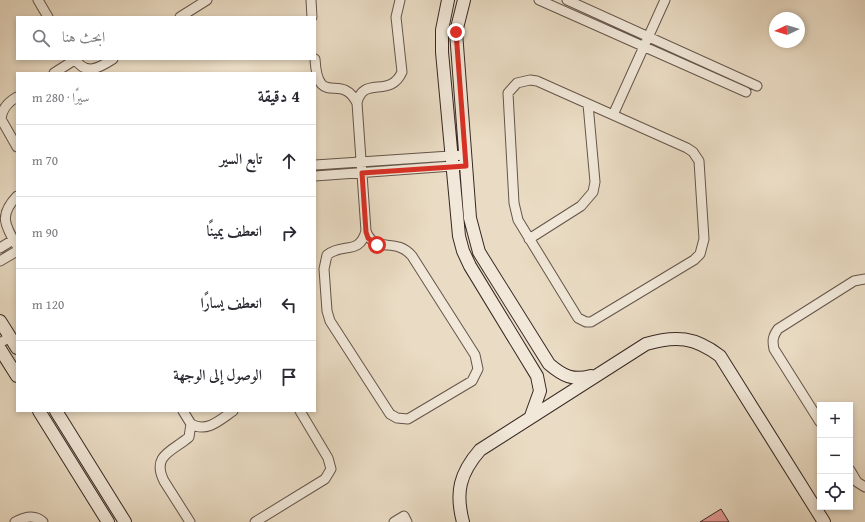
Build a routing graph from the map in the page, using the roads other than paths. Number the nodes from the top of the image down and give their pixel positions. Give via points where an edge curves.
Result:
1 (38, 0) edge
2 (207, 0) edge
3 (311, 0) edge
4 (400, 0) edge
5 (448, 0) edge
6 (464, 0) edge
7 (539, 0) edge
8 (567, 0) edge
9 (665, 0) edge
10 (47, 16) edge
11 (182, 16) edge
12 (312, 16) edge
13 (649, 37) junction
14 (644, 46) junction
15 (74, 60) edge
16 (76, 60) edge
17 (111, 60) edge
18 (315, 60) edge
19 (56, 72) edge
20 (757, 86) dead end
21 (746, 92) dead end
22 (16, 98) edge
23 (357, 103) junction
24 (588, 104) junction
25 (613, 116) junction
26 (16, 146) edge
27 (466, 160) junction
28 (451, 161) junction
29 (361, 162) junction
30 (316, 164) edge
31 (362, 173) junction
32 (316, 176) edge
33 (16, 197) edge
34 (366, 232) junction
35 (529, 239) junction
36 (15, 243) edge
37 (0, 248) edge
38 (16, 252) edge
39 (0, 261) edge
40 (865, 279) edge
41 (3, 332) edge
42 (16, 347) edge
43 (0, 349) edge
44 (16, 374) edge
45 (598, 374) junction
46 (40, 412) edge
47 (57, 412) edge
48 (184, 412) edge
49 (231, 412) edge
50 (301, 412) edge
51 (531, 416) junction
52 (817, 417) edge
53 (191, 424) junction
54 (852, 474) edge
55 (865, 487) edge
56 (15, 522) edge
57 (43, 522) edge
58 (108, 522) edge
59 (125, 522) edge
60 (190, 522) edge
61 (255, 522) edge
62 (394, 522) edge
63 (408, 522) edge
64 (464, 522) edge
65 (824, 522) edge

1 - 10 street
2 - 11 street
3 - 12 street
4 - 23 street via 396,17 402,72 391,86 361,91
5 - 28 street via 442,30
6 - 27 street via 456,32
7 - 14 street
8 - 13 street
9 - 13 street
13 - 14 street
13 - 20 street
14 - 21 street
14 - 25 street
15 - 19 street
16 - 17 street via 80,67 85,69 99,67
18 - 23 street via 318,81 331,89 344,88
22 - 26 street via 4,109 1,119
23 - 29 street
24 - 25 street
24 - 35 street via 595,182 593,192 581,206
24 - 35 street via 537,81 522,81 511,87 508,94 514,203 518,220
25 - 35 street via 687,148 696,155 701,176 704,239 700,254 597,320 586,322 578,318
27 - 28 street
27 - 45 street via 471,229 479,252 544,357 556,370 570,378 581,379
28 - 29 street
28 - 31 street
28 - 51 street via 456,217 463,251 537,376 540,391
29 - 30 street
29 - 31 street
31 - 32 street
31 - 34 street
33 - 36 street via 5,204 1,216
34 - 34 street via 363,240 354,247 338,249 327,255 324,269 327,311 337,332 390,414 408,419 472,381 478,369 477,363 475,355 408,251 395,245 377,245 368,238
36 - 37 street
38 - 39 street
40 - 52 street via 854,280 778,329 774,335 774,349
41 - 42 street
43 - 44 street
45 - 51 street
45 - 65 street via 646,344 665,338 680,338 709,348 720,356 732,372
46 - 58 street
47 - 59 street
48 - 53 street
49 - 53 street via 209,426 196,427
50 - 61 street via 328,458 331,470 325,479
51 - 64 street via 480,450 470,461 458,491
53 - 60 street via 189,437 164,455 160,466 160,474
54 - 55 street via 857,482
56 - 57 street via 32,517
62 - 63 street via 404,516

